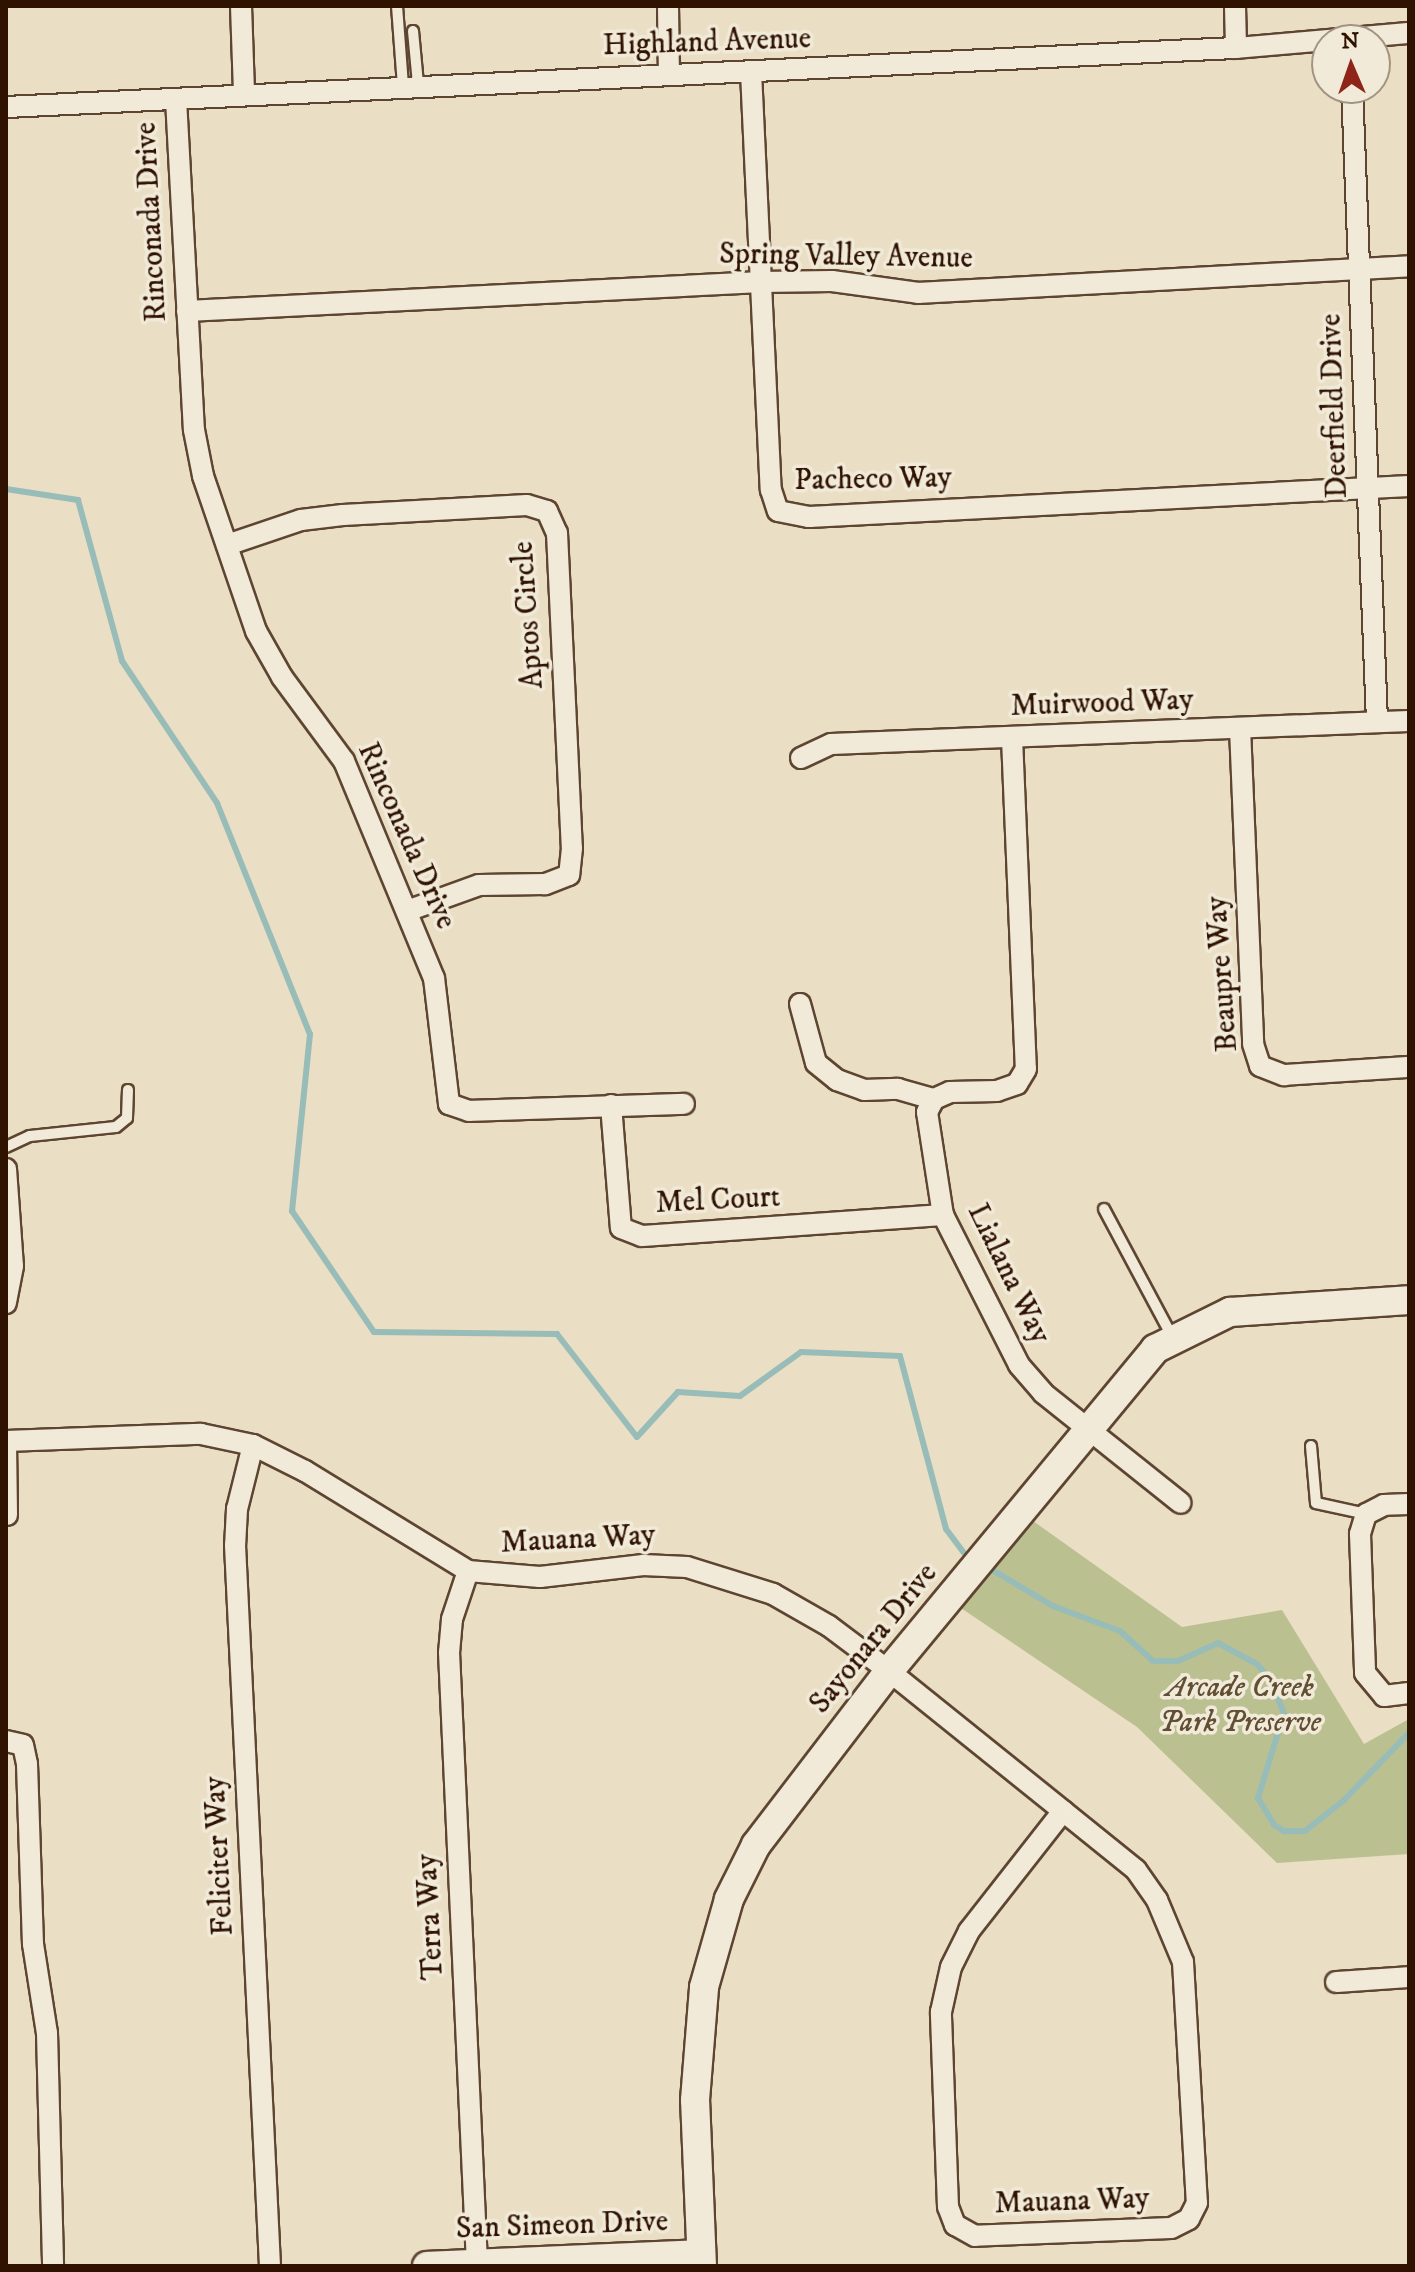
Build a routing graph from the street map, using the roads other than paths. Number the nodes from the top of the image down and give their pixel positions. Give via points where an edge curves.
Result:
1 (241, 6) edge
2 (397, 6) edge
3 (668, 6) edge
4 (1235, 6) edge
5 (413, 31) dead end
6 (1311, 41) edge
7 (1236, 48) junction
8 (751, 72) junction
9 (669, 75) junction
10 (410, 85) junction
11 (244, 94) junction
12 (176, 99) junction
13 (1353, 104) edge
14 (6, 107) edge
15 (1409, 266) edge
16 (1359, 269) junction
17 (761, 282) junction
18 (187, 311) junction
19 (1368, 486) junction
20 (1409, 486) edge
21 (227, 545) junction
22 (1409, 721) edge
23 (1377, 722) junction
24 (1240, 728) junction
25 (1012, 738) junction
26 (801, 758) dead end
27 (407, 911) junction
28 (800, 1004) dead end
29 (1409, 1067) edge
30 (128, 1090) dead end
31 (934, 1099) junction
32 (684, 1104) dead end
33 (611, 1105) junction
34 (6, 1147) edge
35 (6, 1169) edge
36 (1104, 1209) dead end
37 (943, 1215) junction
38 (1409, 1300) edge
39 (6, 1303) edge
40 (1173, 1338) junction
41 (1085, 1428) junction
42 (6, 1441) edge
43 (253, 1445) junction
44 (1311, 1446) dead end
45 (1181, 1503) dead end
46 (1409, 1504) edge
47 (1366, 1514) junction
48 (7, 1515) edge
49 (468, 1571) junction
50 (889, 1671) junction
51 (1409, 1693) edge
52 (6, 1741) edge
53 (1063, 1811) junction
54 (1409, 1977) edge
55 (1336, 1982) dead end
56 (701, 2260) edge
57 (477, 2263) junction
58 (53, 2266) edge
59 (270, 2266) edge
60 (427, 2266) edge

1 - 11 street
2 - 10 lane
3 - 9 street
4 - 7 street
5 - 10 lane
6 - 7 street, Highland Avenue
7 - 8 street, Highland Avenue
8 - 9 street, Highland Avenue
8 - 17 street, Pacheco Way
9 - 10 street, Highland Avenue
10 - 11 street, Highland Avenue
11 - 12 street, Highland Avenue
12 - 14 street, Highland Avenue
12 - 18 street, Rinconada Drive
13 - 16 street, Deerfield Drive
15 - 16 street, Spring Valley Avenue
16 - 17 street, Spring Valley Avenue via 918,293 832,281
16 - 19 street, Deerfield Drive
17 - 18 street, Spring Valley Avenue
17 - 19 street, Pacheco Way via 771,490 778,511 809,517
18 - 21 street, Rinconada Drive via 194,430 203,476
19 - 20 street, Pacheco Way
19 - 23 street, Deerfield Drive
21 - 27 street, Rinconada Drive via 256,631 282,677 344,761
21 - 27 street, Aptos Circle via 301,520 343,515 527,505 547,511 557,533 569,875 545,884 479,885
22 - 23 street, Muirwood Way
23 - 24 street, Muirwood Way
24 - 25 street, Muirwood Way
24 - 29 street, Beaupre Way via 1253,1044 1260,1066 1284,1075
25 - 26 street, Muirwood Way via 831,744
25 - 31 street via 1026,1069 1017,1084 997,1091 950,1092
27 - 33 street, Rinconada Drive via 434,978 449,1104 469,1111
28 - 31 street via 816,1063 837,1080 864,1090 898,1089
30 - 34 lane via 127,1118 116,1127 30,1136
31 - 37 street, Lialana Way via 927,1112
32 - 33 street, Rinconada Drive
33 - 37 street, Mel Court via 621,1228 642,1236
35 - 39 street via 13,1266
36 - 40 lane
37 - 41 street, Lialana Way via 1019,1365
38 - 40 street, Sayonara Drive via 1230,1312
40 - 41 street, Sayonara Drive via 1132,1371
41 - 45 street, Lialana Way
41 - 50 street, Sayonara Drive
42 - 43 street, Mauana Way via 201,1434
42 - 48 street
43 - 49 street, Mauana Way
43 - 59 street, Feliciter Way via 237,1509 235,1545
44 - 47 lane via 1316,1503
46 - 47 street via 1384,1505
47 - 51 street via 1360,1534 1369,1683 1384,1696
49 - 50 street, Mauana Way via 540,1577 643,1565 687,1567 773,1594 829,1626
49 - 57 street, Terra Way via 452,1619 449,1652
50 - 53 street, Mauana Way
50 - 56 street, Sayonara Drive via 756,1845 715,1938 696,2049
52 - 58 street via 23,1745 27,1764 33,1944 47,2033
53 - 53 street, Mauana Way via 1136,1870 1157,1900 1183,1962 1197,2203 1189,2219 1171,2228 975,2236 955,2225 948,2207 941,2012 951,1967 969,1931
54 - 55 street
56 - 57 street, San Simeon Drive
57 - 60 street, San Simeon Drive

